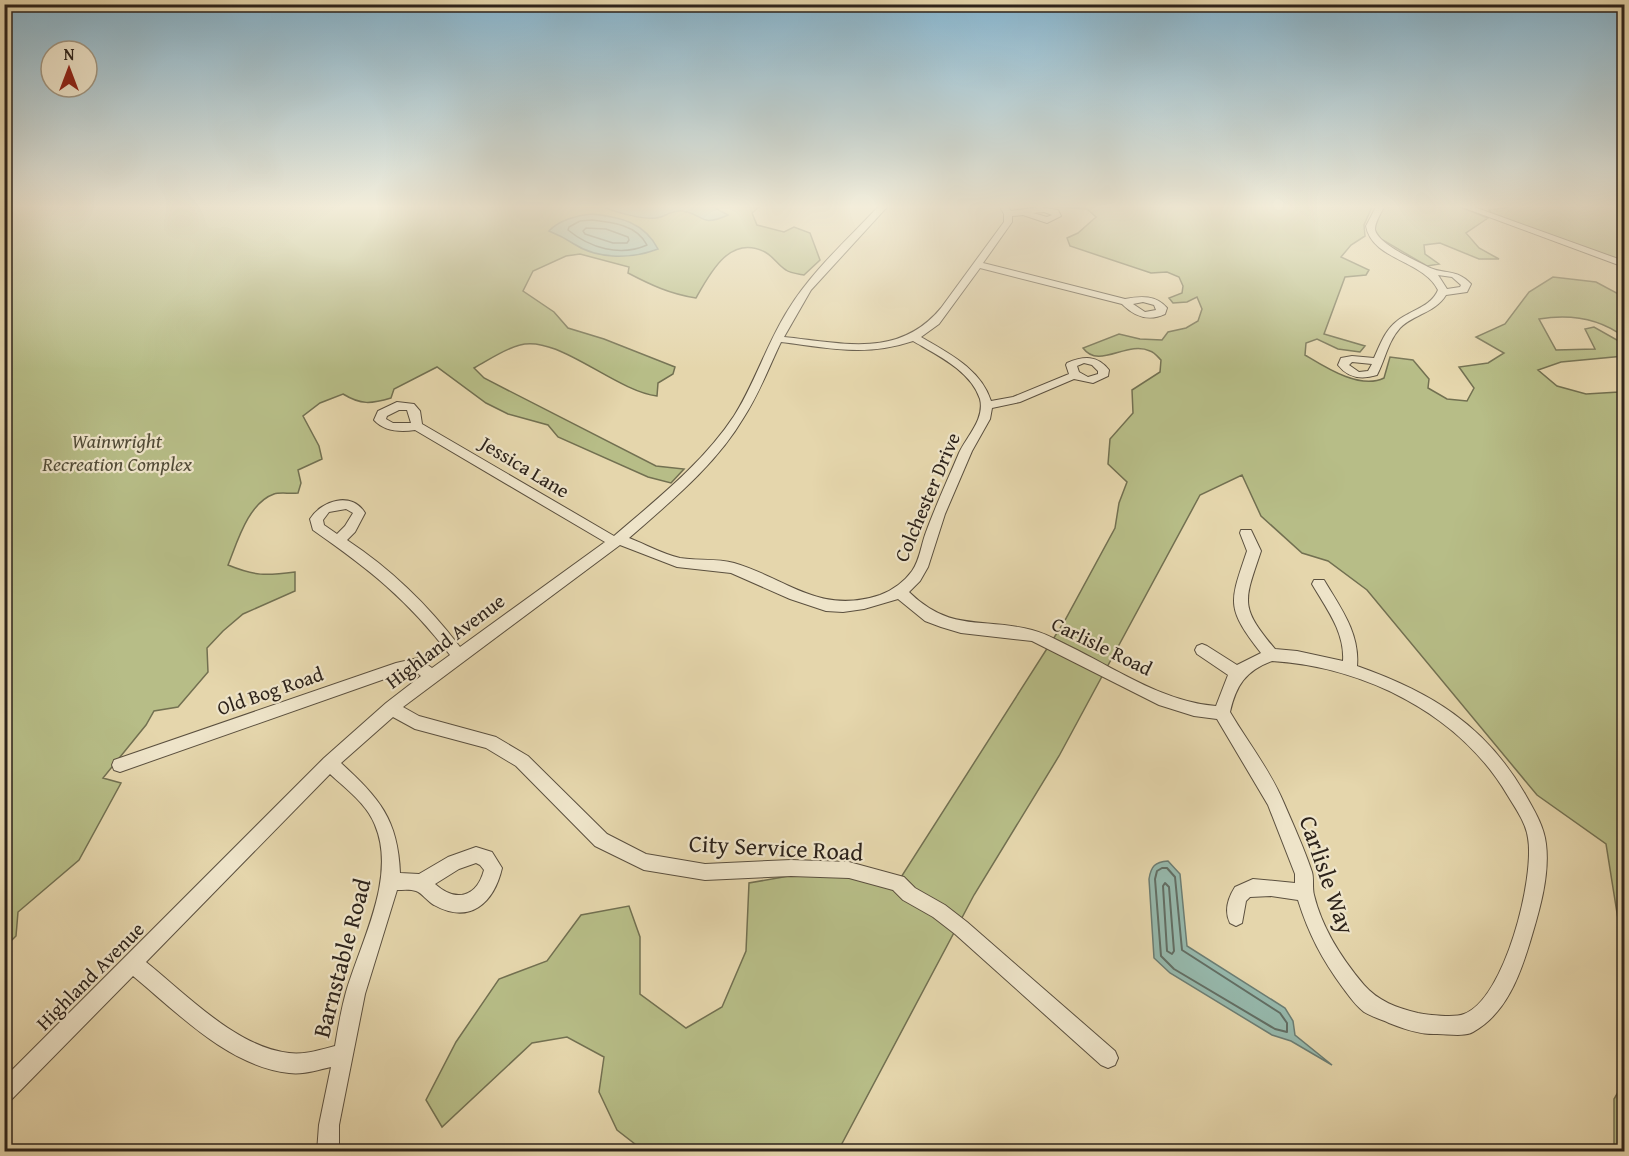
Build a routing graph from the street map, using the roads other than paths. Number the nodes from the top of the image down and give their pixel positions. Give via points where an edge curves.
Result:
1 (832, 261) edge
2 (981, 261) edge
3 (1410, 261) edge
4 (978, 265) junction
5 (1426, 270) junction
6 (1442, 292) junction
7 (1125, 302) dead end
8 (914, 337) junction
9 (778, 339) junction
10 (1378, 361) dead end
11 (1075, 375) dead end
12 (986, 405) junction
13 (417, 426) dead end
14 (1246, 533) dead end
15 (338, 541) dead end
16 (617, 541) junction
17 (656, 554) joint
18 (1319, 584) dead end
19 (900, 592) junction
20 (1202, 650) dead end
21 (458, 655) junction
22 (1271, 655) junction
23 (1349, 669) junction
24 (1237, 673) junction
25 (431, 676) junction
26 (391, 708) junction
27 (1222, 713) junction
28 (330, 763) junction
29 (120, 765) dead end
30 (391, 881) junction
31 (421, 883) dead end
32 (1304, 892) junction
33 (1236, 917) dead end
34 (132, 963) junction
35 (343, 1054) junction
36 (1108, 1058) dead end
37 (4, 1093) edge
38 (328, 1152) edge

1 - 9 street, Highland Avenue via 807,288
2 - 4 street
3 - 5 street
4 - 7 street
4 - 8 street via 935,322
5 - 6 street via 1439,281
5 - 6 street via 1455,275 1466,284 1464,290
6 - 10 street via 1437,301 1393,331
8 - 9 street via 875,348
8 - 12 street via 970,376
9 - 16 street, Highland Avenue via 750,400 722,440 679,487
11 - 12 street via 1016,400
12 - 19 street, Colchester Drive via 987,415 970,442 922,566
13 - 16 street, Jessica Lane
14 - 22 street via 1254,551 1240,589 1239,605
15 - 21 street via 400,587 433,621
16 - 17 street, Jessica Lane
16 - 21 street, Highland Avenue
17 - 19 street, Colchester Drive via 670,560 730,567 796,598 826,606 843,608 883,600
18 - 23 street via 1347,633 1352,651
19 - 27 street, Carlisle Road via 932,619 951,626 1033,636 1151,694 1194,710
20 - 24 street
21 - 25 street, Highland Avenue
22 - 23 street, Carlisle Way via 1315,658
22 - 24 street, Carlisle Way
23 - 32 street, Carlisle Way via 1442,714 1479,743 1501,768 1532,822 1538,848 1531,903 1515,963 1495,1000 1468,1024 1429,1025 1371,1005 1358,992 1329,954
24 - 27 street via 1228,687
25 - 26 street, Highland Avenue
25 - 29 street, Old Bog Road via 418,664 396,669
26 - 28 street, Highland Avenue
26 - 36 street, City Service Road via 415,722 490,742 514,756 601,840 645,862 705,872 849,870 898,883 961,928
27 - 32 street, Carlisle Way via 1275,801 1304,874
28 - 30 street, Barnstable Road via 381,815 389,844
28 - 34 street, Highland Avenue
30 - 31 street
30 - 35 street, Barnstable Road via 355,994
32 - 33 street via 1249,888 1237,901
34 - 35 street via 233,1043 253,1054 290,1064
34 - 37 street, Highland Avenue
35 - 38 street, Barnstable Road

